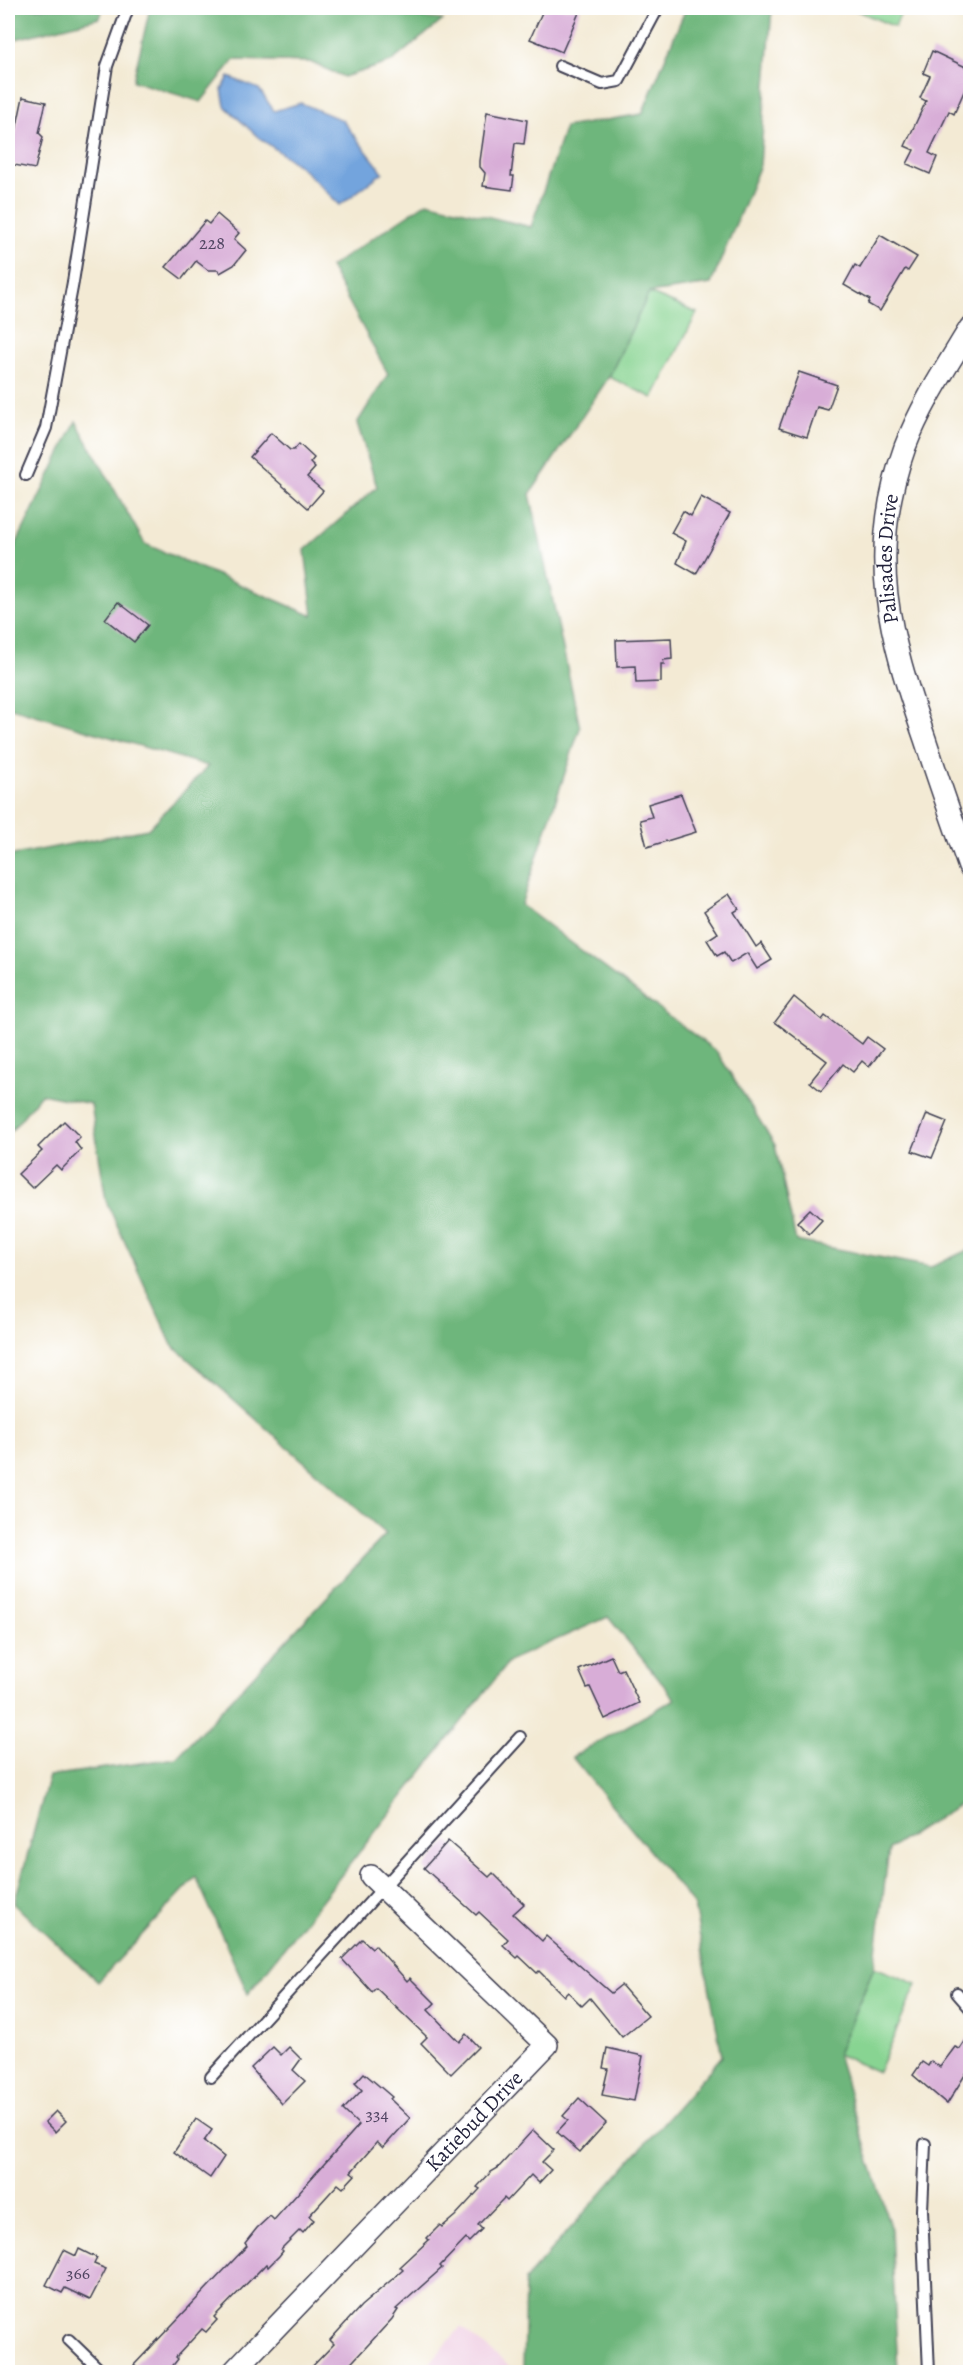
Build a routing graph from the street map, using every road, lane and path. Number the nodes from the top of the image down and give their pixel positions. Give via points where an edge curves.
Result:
1 (128, 8) edge
2 (658, 8) edge
3 (560, 66) dead end
4 (970, 328) edge
5 (26, 475) dead end
6 (969, 867) edge
7 (520, 1737) dead end
8 (376, 1882) junction
9 (957, 1993) dead end
10 (970, 2008) edge
11 (211, 2077) dead end
12 (925, 2144) dead end
13 (69, 2340) dead end
14 (102, 2373) edge
15 (233, 2373) edge
16 (929, 2373) edge

1 - 5 lane via 106,66 46,428
2 - 3 lane via 619,81 602,84
4 - 6 street, Palisades Drive via 922,409 906,446 888,517 884,558 895,649
7 - 8 lane
8 - 11 lane
8 - 15 street, Katiebud Drive via 547,2045
9 - 10 lane
12 - 16 lane via 922,2210
13 - 14 lane

